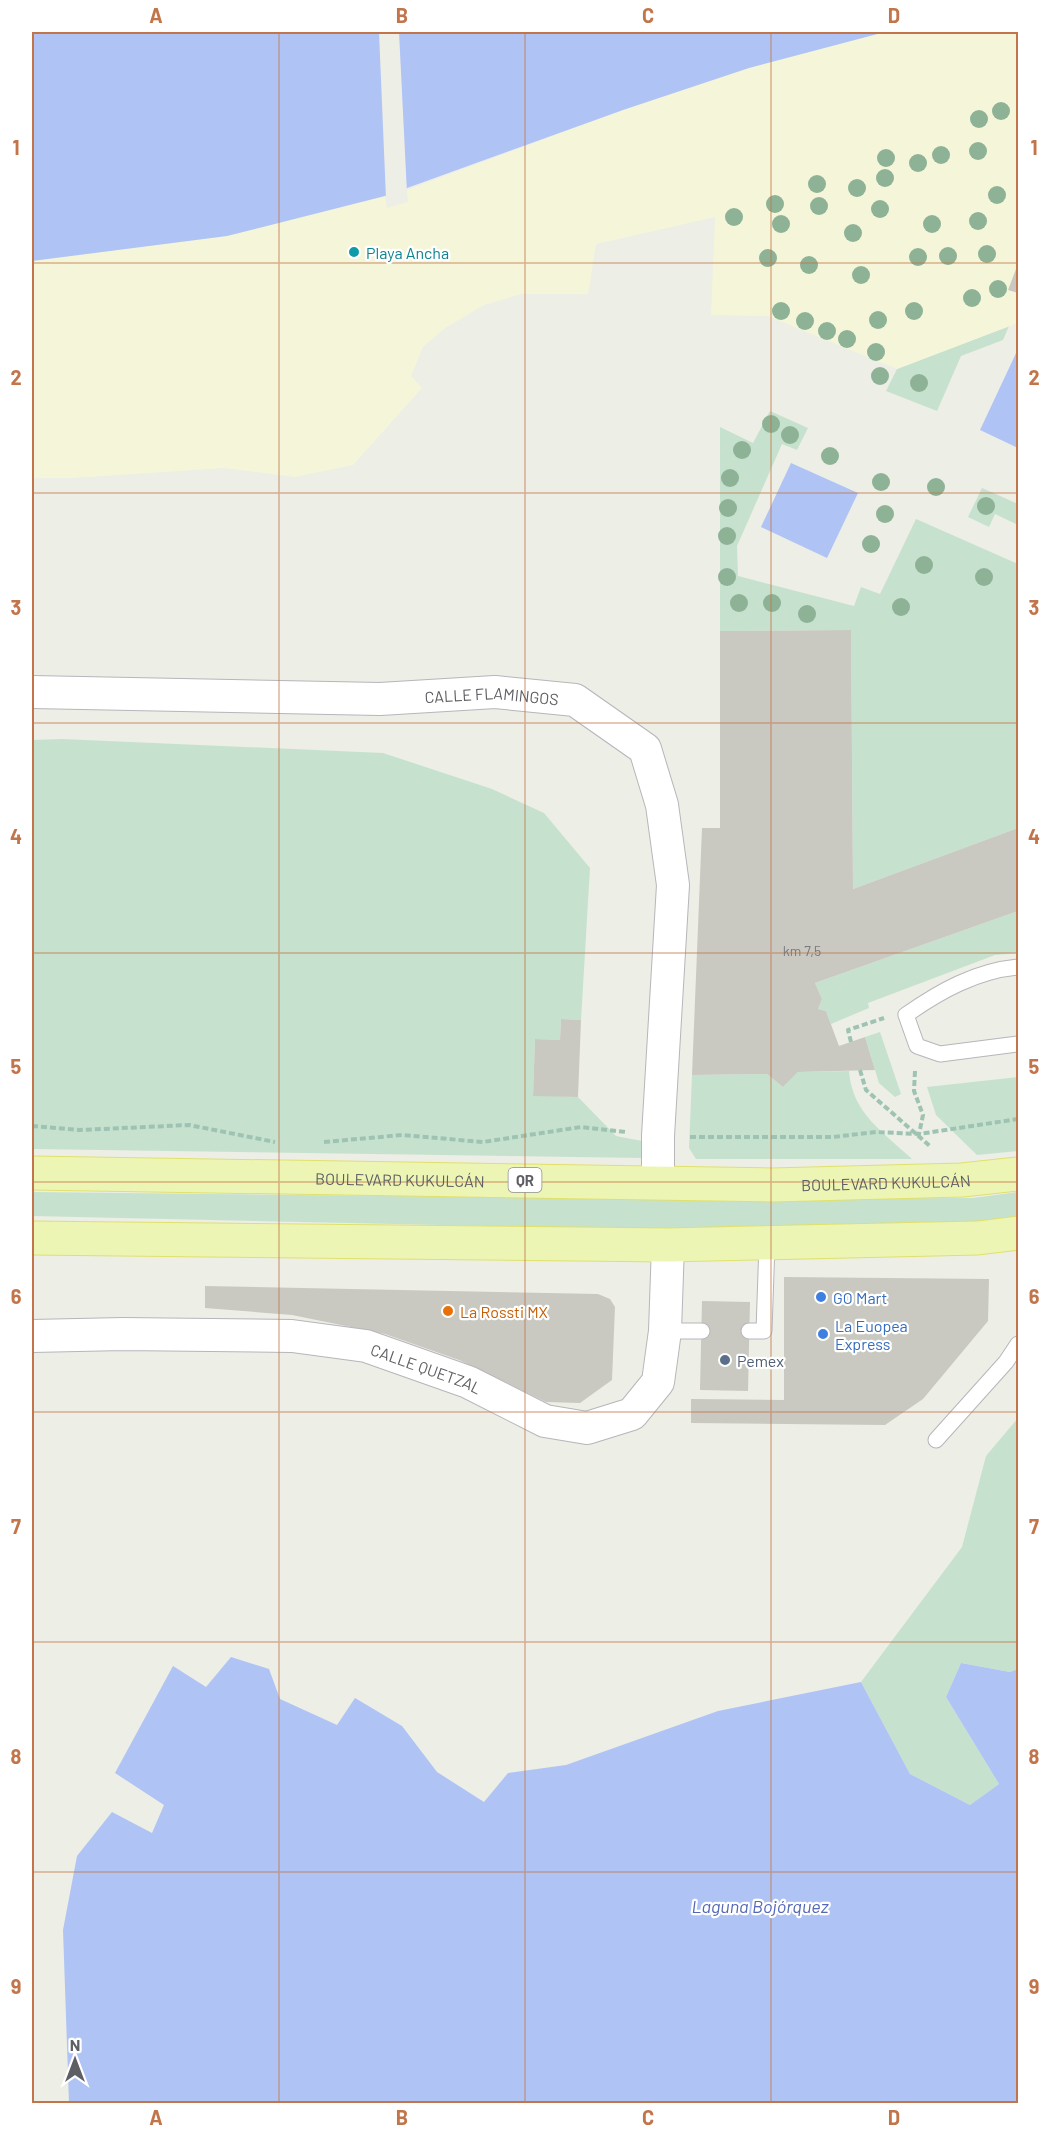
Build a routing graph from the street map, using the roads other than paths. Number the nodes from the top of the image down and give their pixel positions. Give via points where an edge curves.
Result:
1 (32, 693) edge
2 (1018, 968) edge
3 (1018, 1044) edge
4 (32, 1173) edge
5 (1018, 1174) edge
6 (658, 1182) junction
7 (1018, 1233) edge
8 (32, 1238) edge
9 (767, 1243) junction
10 (668, 1245) junction
11 (665, 1331) junction
12 (702, 1331) dead end
13 (749, 1331) dead end
14 (32, 1336) edge
15 (1018, 1344) edge
16 (936, 1440) dead end

1 - 6 street, CALLE FLAMINGOS via 380,699 495,692 575,700 645,749 662,805 673,885
2 - 3 lane via 992,970 946,989 906,1016 917,1046 940,1054
4 - 6 main road, BOULEVARD KUKULCÁN / QR
5 - 6 main road, BOULEVARD KUKULCÁN / QR via 963,1180 772,1185
7 - 9 main road via 978,1238
8 - 10 main road
9 - 10 main road
9 - 13 lane via 764,1331
10 - 11 street, CALLE QUETZAL
11 - 12 lane
11 - 14 street, CALLE QUETZAL via 658,1382 632,1414 587,1428 545,1421 468,1382 366,1346 292,1336
15 - 16 lane

